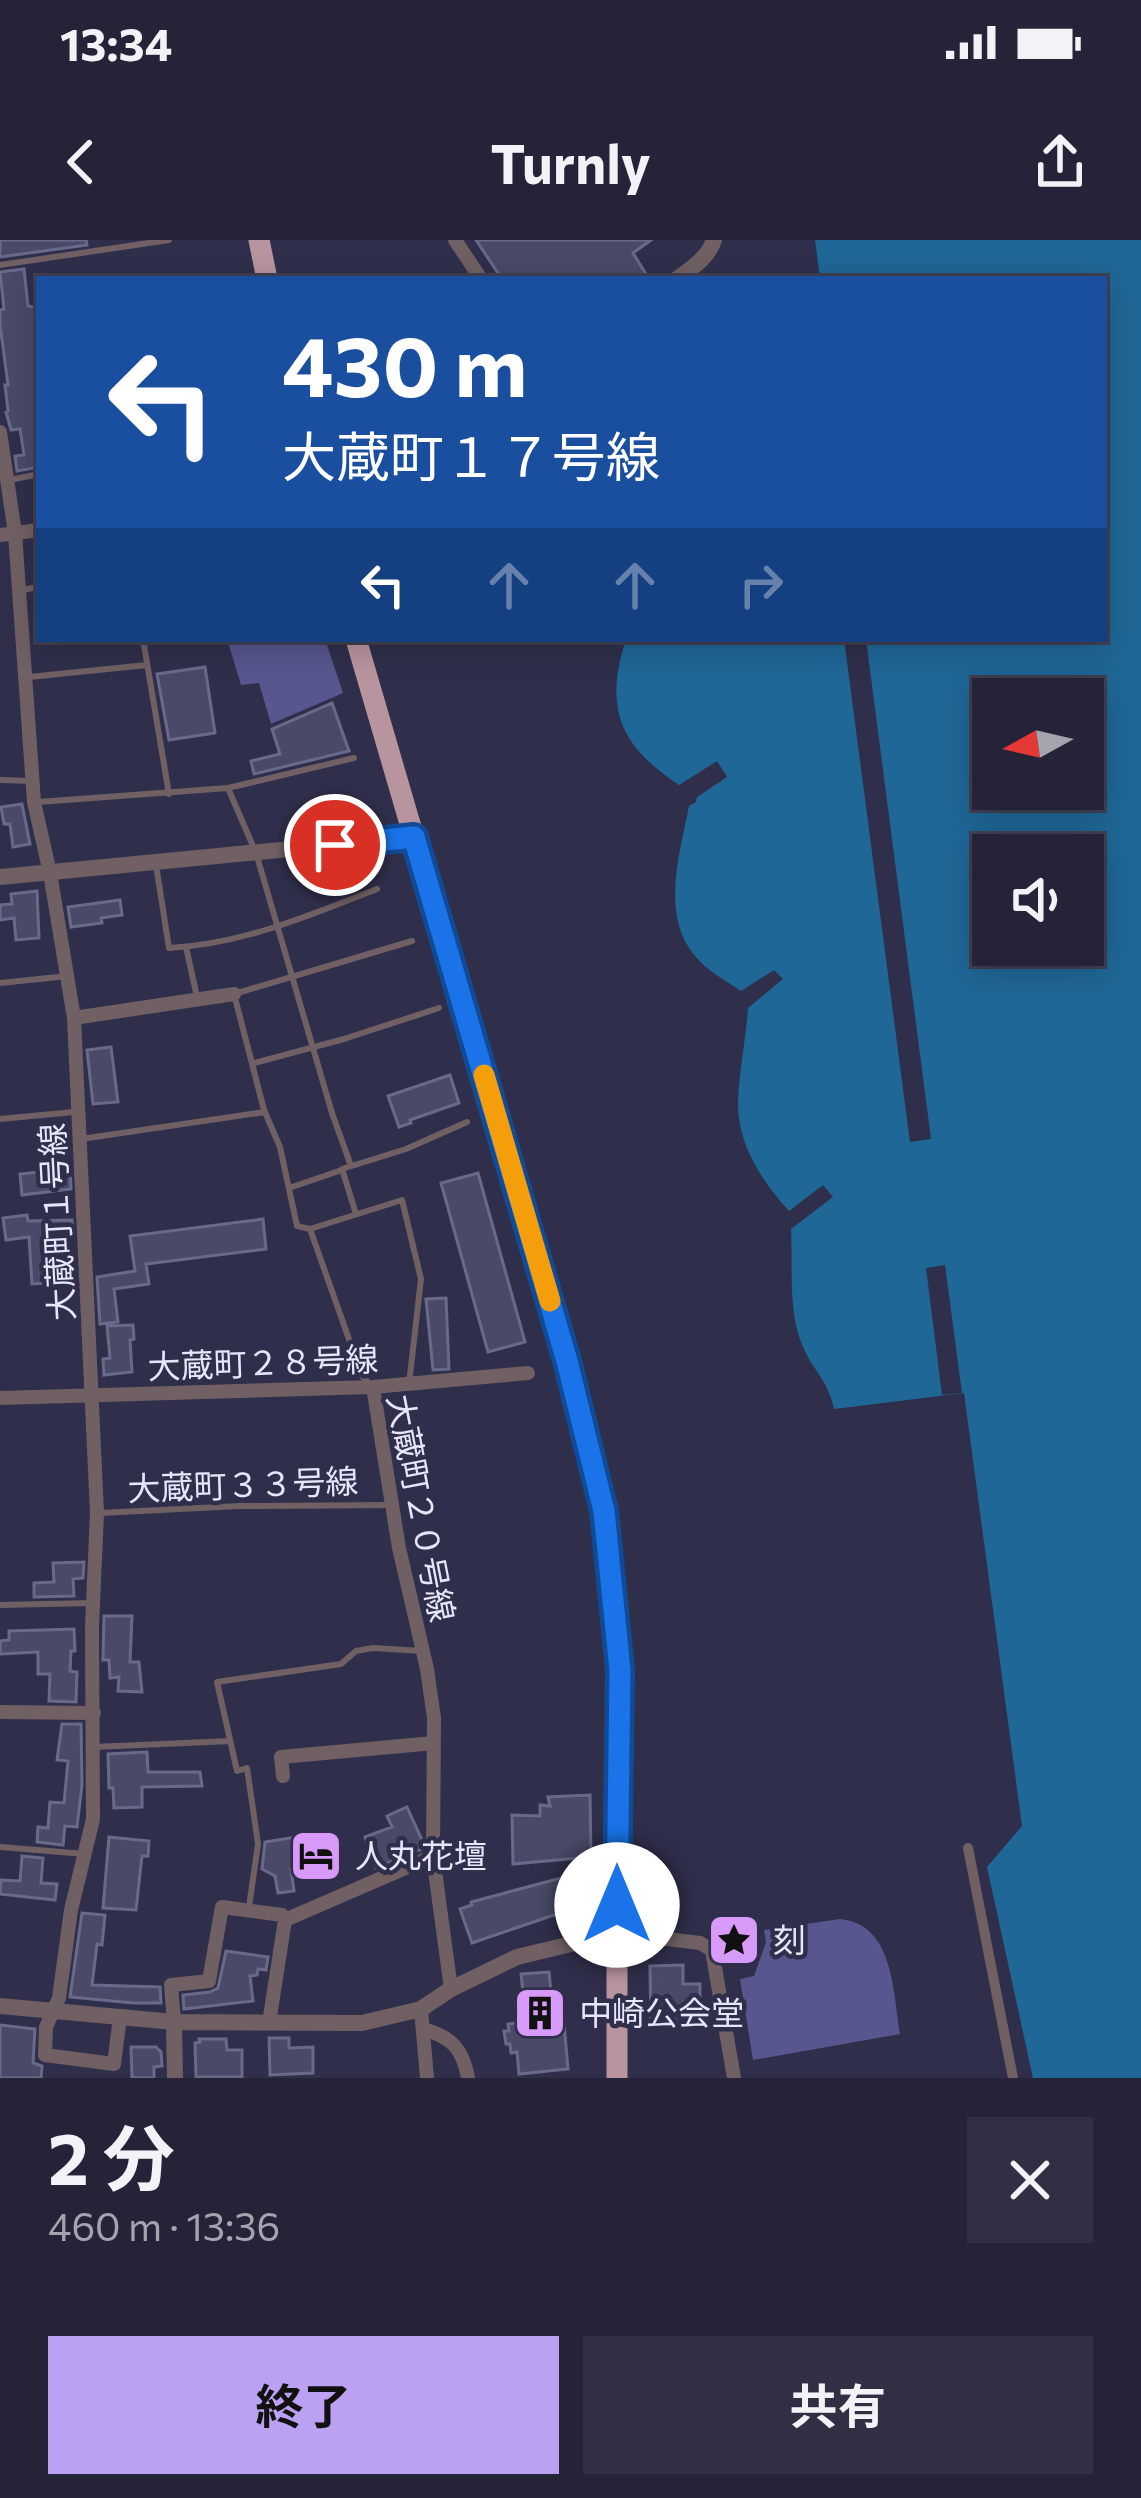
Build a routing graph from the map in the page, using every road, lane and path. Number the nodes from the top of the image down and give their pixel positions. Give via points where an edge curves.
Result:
1 (169, 240) edge
2 (259, 240) edge
3 (454, 240) edge
4 (714, 240) edge
5 (0, 265) edge
6 (266, 276) edge
7 (479, 276) edge
8 (681, 276) edge
9 (0, 432) edge
10 (1, 448) edge
11 (36, 475) edge
12 (6, 480) junction
13 (7, 534) edge
14 (36, 587) edge
15 (19, 590) junction
16 (143, 642) edge
17 (357, 642) edge
18 (147, 665) junction
19 (25, 678) junction
20 (354, 758) dead end
21 (0, 780) edge
22 (33, 781) junction
23 (228, 788) junction
24 (169, 794) junction
25 (34, 802) junction
26 (414, 837) junction
27 (256, 853) junction
28 (155, 861) junction
29 (50, 873) junction
30 (0, 877) edge
31 (377, 889) dead end
32 (279, 928) junction
33 (412, 941) dead end
34 (186, 947) junction
35 (68, 976) junction
36 (294, 978) junction
37 (0, 983) edge
38 (234, 994) junction
39 (197, 1001) junction
40 (439, 1008) dead end
41 (74, 1018) junction
42 (313, 1047) junction
43 (254, 1063) junction
44 (79, 1112) junction
45 (265, 1112) junction
46 (0, 1119) edge
47 (467, 1122) dead end
48 (81, 1139) junction
49 (347, 1168) junction
50 (289, 1188) junction
51 (356, 1214) junction
52 (310, 1229) junction
53 (528, 1373) dead end
54 (409, 1384) junction
55 (373, 1387) junction
56 (93, 1395) junction
57 (0, 1398) edge
58 (391, 1505) junction
59 (97, 1513) junction
60 (93, 1603) junction
61 (0, 1605) edge
62 (422, 1651) junction
63 (0, 1712) edge
64 (94, 1713) junction
65 (230, 1741) junction
66 (434, 1743) junction
67 (94, 1747) junction
68 (283, 1776) dead end
69 (0, 1847) edge
70 (968, 1848) dead end
71 (85, 1854) junction
72 (433, 1856) junction
73 (248, 1911) junction
74 (285, 1920) junction
75 (617, 1933) junction
76 (451, 1989) junction
77 (0, 2006) edge
78 (421, 2009) junction
79 (52, 2010) junction
80 (120, 2017) junction
81 (174, 2022) junction
82 (269, 2023) junction
83 (423, 2029) junction
84 (175, 2078) edge
85 (427, 2078) edge
86 (469, 2078) edge
87 (617, 2078) edge
88 (734, 2078) edge
89 (1013, 2078) edge

1 - 5 lane
2 - 6 highway
3 - 7 street
4 - 8 street
9 - 10 street, 大蔵町１号線
10 - 12 street, 大蔵町１号線
11 - 12 lane
12 - 13 street, 大蔵町１号線
13 - 15 street, 大蔵町１号線
14 - 15 lane
15 - 19 street, 大蔵町１号線
16 - 18 lane
17 - 26 highway
18 - 19 lane
18 - 24 lane
19 - 22 street, 大蔵町１号線
20 - 23 lane
21 - 22 lane
22 - 25 street, 大蔵町１号線
23 - 24 lane
23 - 27 lane
24 - 25 lane
25 - 29 street, 大蔵町１号線
26 - 27 street
26 - 75 highway via 604,1511 620,1670
27 - 28 street
27 - 32 lane
28 - 29 street
28 - 34 lane via 169,948
29 - 30 street
29 - 35 street, 大蔵町１号線
31 - 32 lane
32 - 34 lane
32 - 36 lane
33 - 36 lane
34 - 39 lane
35 - 37 lane
35 - 41 street, 大蔵町１号線
36 - 38 lane
36 - 42 lane
38 - 39 street
38 - 43 lane, 大蔵町２０号線
39 - 41 street
40 - 42 lane
41 - 44 street, 大蔵町１号線
42 - 43 lane
42 - 49 lane
43 - 45 lane, 大蔵町２０号線
44 - 46 lane
44 - 48 street, 大蔵町１号線
45 - 48 lane
45 - 50 lane, 大蔵町２０号線
47 - 49 lane
48 - 56 street, 大蔵町１号線
49 - 50 lane
49 - 51 lane
50 - 52 lane, 大蔵町２０号線 via 297,1226
51 - 52 lane
51 - 54 lane via 402,1200 422,1280
52 - 55 lane, 大蔵町２０号線 via 362,1376
53 - 54 street, 大蔵町２８号線
54 - 55 street, 大蔵町２８号線
55 - 56 street, 大蔵町２８号線
55 - 58 street, 大蔵町２０号線
56 - 57 street, 大蔵町２８号線
56 - 59 street, 大蔵町１号線
58 - 59 lane, 大蔵町３３号線
58 - 62 street, 大蔵町２０号線
59 - 60 street, 大蔵町１号線
60 - 61 lane
60 - 64 street, 大蔵町１号線
62 - 65 lane via 373,1648 340,1664 217,1682
62 - 66 street, 大蔵町２０号線
63 - 64 street
64 - 67 street, 大蔵町１号線
65 - 67 lane
65 - 73 lane via 237,1771 247,1768 259,1844
66 - 68 street via 281,1756
66 - 72 street, 大蔵町２０号線
67 - 71 street, 大蔵町１号線
69 - 71 lane
70 - 89 street
71 - 79 street, 大蔵町１号線
72 - 74 street
72 - 76 street, 大蔵町２０号線
73 - 74 street
73 - 81 street via 222,1907 209,1981 171,1985
74 - 82 street
75 - 76 street via 517,1958
75 - 87 highway
75 - 88 street via 712,1951
76 - 78 street
77 - 79 street
78 - 82 street via 362,2024
78 - 83 street
79 - 80 street
79 - 80 street, 大蔵町１号線 via 44,2056 114,2064
80 - 81 street
81 - 82 street
81 - 84 street
83 - 85 street
83 - 86 street via 464,2054

